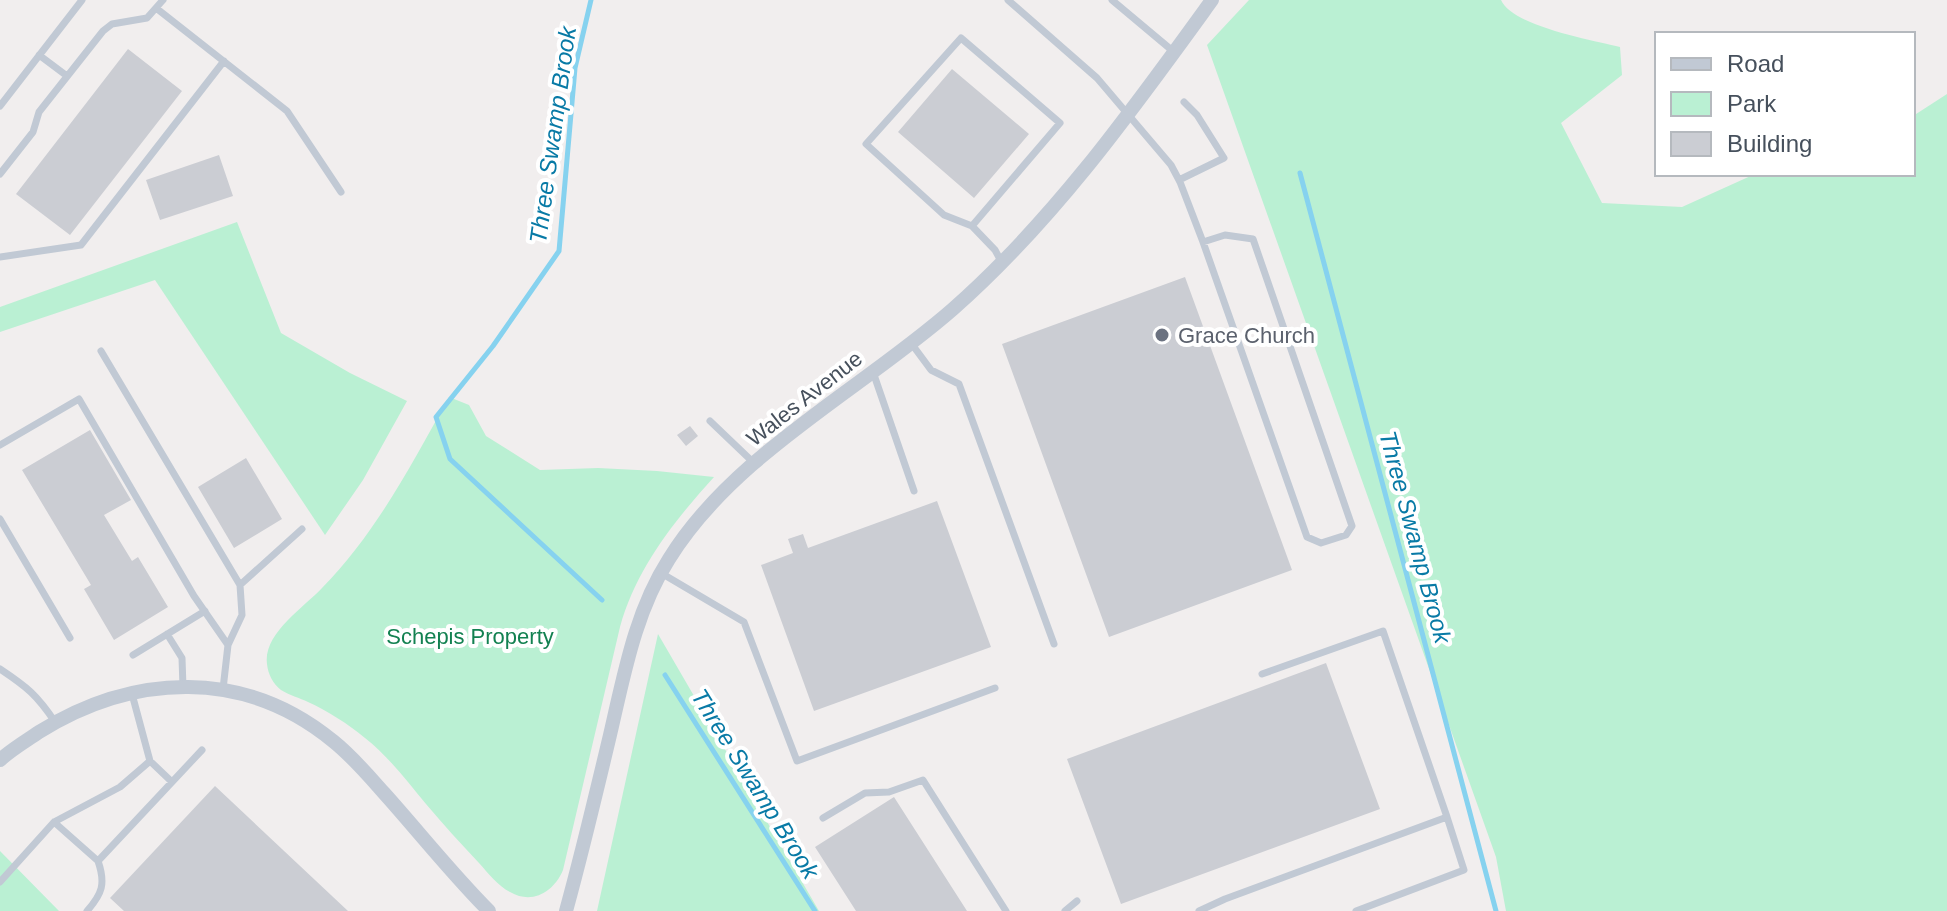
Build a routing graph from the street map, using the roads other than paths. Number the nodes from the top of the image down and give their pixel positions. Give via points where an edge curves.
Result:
1 (82, 0) edge
2 (163, 0) edge
3 (1008, 0) edge
4 (1112, 0) edge
5 (1212, 0) edge
6 (156, 8) junction
7 (1174, 52) junction
8 (39, 55) junction
9 (224, 61) junction
10 (67, 76) junction
11 (1184, 102) dead end
12 (0, 106) edge
13 (1129, 114) junction
14 (0, 174) edge
15 (1179, 180) junction
16 (341, 192) dead end
17 (972, 226) junction
18 (1203, 242) junction
19 (0, 257) edge
20 (1003, 263) junction
21 (911, 343) junction
22 (101, 351) dead end
23 (873, 372) junction
24 (710, 421) dead end
25 (0, 445) edge
26 (755, 464) junction
27 (914, 491) dead end
28 (0, 519) edge
29 (302, 529) dead end
30 (661, 573) junction
31 (240, 585) junction
32 (205, 611) junction
33 (167, 634) junction
34 (70, 638) dead end
35 (1054, 644) dead end
36 (228, 645) junction
37 (133, 655) dead end
38 (0, 669) edge
39 (1262, 674) dead end
40 (183, 687) junction
41 (995, 688) dead end
42 (223, 689) junction
43 (132, 692) junction
44 (55, 722) junction
45 (202, 750) dead end
46 (0, 760) edge
47 (150, 761) junction
48 (172, 782) junction
49 (1447, 817) junction
50 (823, 818) dead end
51 (54, 822) junction
52 (98, 861) junction
53 (0, 882) edge
54 (1077, 901) dead end
55 (1382, 901) junction
56 (87, 911) edge
57 (489, 911) edge
58 (566, 911) edge
59 (1006, 911) edge
60 (1065, 911) edge
61 (1199, 911) edge
62 (1356, 911) edge
63 (1383, 911) edge

1 - 8 lane
2 - 6 lane
3 - 13 lane via 1097,78
4 - 7 lane
5 - 7 street, Wales Avenue
6 - 9 lane
6 - 10 lane via 147,18 112,24
7 - 13 street, Wales Avenue
8 - 10 lane
8 - 12 lane
9 - 16 lane via 287,111
9 - 19 lane via 81,245
10 - 14 lane
11 - 15 lane via 1224,158
13 - 15 lane
13 - 20 street, Wales Avenue
15 - 18 lane
17 - 17 lane via 944,215 866,144 961,38 1060,123
17 - 20 lane
18 - 18 lane via 1307,537 1321,543 1346,535 1352,526 1253,239 1225,235
20 - 21 street, Wales Avenue
21 - 23 street, Wales Avenue
21 - 35 lane via 931,370 959,384
22 - 31 lane
23 - 26 street, Wales Avenue
23 - 27 lane
24 - 26 lane
25 - 32 lane via 79,399
26 - 30 street, Wales Avenue via 706,510
28 - 34 lane
29 - 31 lane
30 - 41 lane via 744,622 797,761
30 - 58 street, Wales Avenue via 635,632
31 - 36 lane via 242,615
32 - 33 lane
32 - 36 lane
33 - 37 lane
33 - 40 lane via 184,664
36 - 42 lane
38 - 44 lane via 40,699
39 - 49 lane via 1383,631
40 - 42 street
40 - 43 street
42 - 57 street via 294,714 333,741
43 - 44 street
43 - 47 lane
44 - 46 street
45 - 48 lane
47 - 48 lane
47 - 51 lane via 120,787
48 - 52 lane
49 - 55 lane via 1464,870
49 - 61 lane
50 - 59 lane via 865,793 889,792 923,780
51 - 52 lane
51 - 53 lane
52 - 56 lane via 100,897
54 - 60 lane
55 - 62 lane
55 - 63 lane

